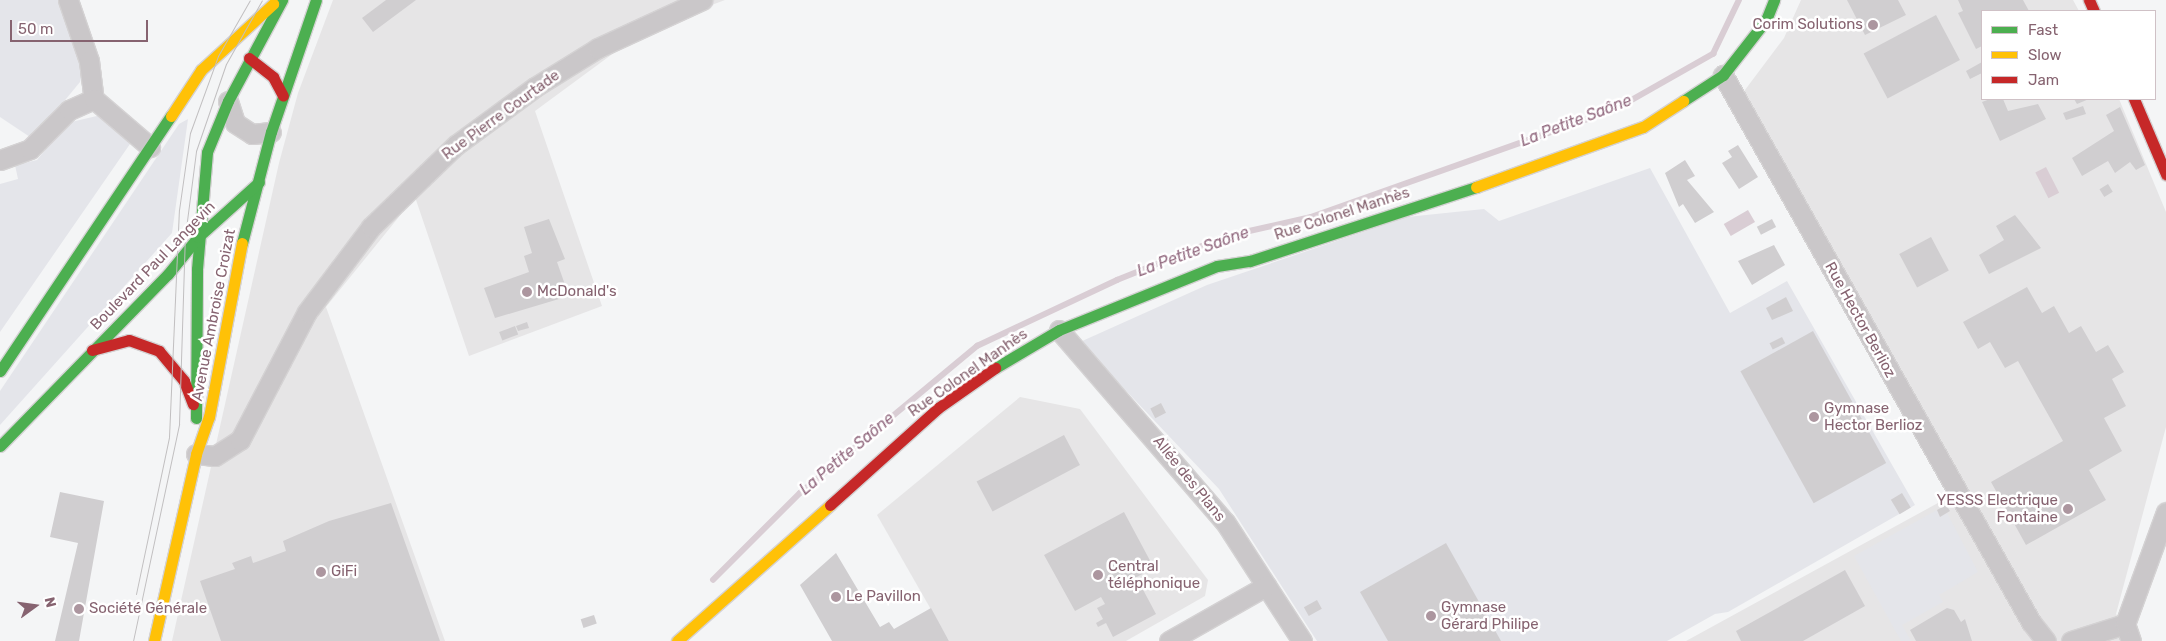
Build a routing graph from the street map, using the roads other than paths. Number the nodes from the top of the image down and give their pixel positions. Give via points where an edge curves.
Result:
1 (68, 0) edge
2 (278, 0) edge
3 (282, 0) edge
4 (316, 0) edge
5 (702, 0) edge
6 (1774, 0) edge
7 (249, 58) junction
8 (227, 74) dead end
9 (1723, 74) junction
10 (204, 92) dead end
11 (283, 96) junction
12 (94, 99) junction
13 (2134, 100) edge
14 (228, 101) junction
15 (172, 116) junction
16 (271, 132) junction
17 (150, 147) junction
18 (0, 160) edge
19 (2166, 174) edge
20 (260, 181) junction
21 (198, 237) junction
22 (1059, 330) junction
23 (91, 351) junction
24 (0, 371) edge
25 (196, 412) junction
26 (0, 446) edge
27 (196, 454) junction
28 (2166, 512) edge
29 (1266, 586) junction
30 (2128, 633) edge
31 (154, 641) edge
32 (677, 641) edge
33 (1170, 641) edge
34 (1302, 641) edge
35 (2046, 641) edge
36 (2072, 641) edge

1 - 12 street via 89,61
2 - 15 street via 201,70
3 - 7 street, Avenue Ambroise Croizat
4 - 11 street
5 - 27 street, Rue Pierre Courtade via 598,48 535,86 456,145 371,227 307,312 240,440 215,456
6 - 9 street, Rue Colonel Manhès via 1766,20
7 - 8 street
7 - 11 street via 273,77
7 - 14 street, Avenue Ambroise Croizat
9 - 22 street, Rue Colonel Manhès via 1678,108 1643,127 1503,178 1250,261 1217,266
9 - 35 street, Rue Hector Berlioz via 2026,614
10 - 15 street
11 - 16 street
12 - 17 street
12 - 18 street via 69,110 30,149
13 - 19 street
14 - 16 street via 235,123 252,134
14 - 21 street, Avenue Ambroise Croizat via 207,152
15 - 17 street
16 - 20 street
17 - 24 street
20 - 21 street, Boulevard Paul Langevin
20 - 27 street, Avenue Ambroise Croizat via 240,252 209,417
21 - 23 street, Boulevard Paul Langevin via 168,274
21 - 25 street, Avenue Ambroise Croizat
22 - 29 street, Allée des Plans via 1219,514
22 - 32 street, Rue Colonel Manhès via 938,408
23 - 25 street, Avenue Ambroise Croizat via 130,340 159,350 184,381
23 - 26 street, Boulevard Paul Langevin
25 - 27 street, Avenue Ambroise Croizat
27 - 31 street, Avenue Ambroise Croizat
28 - 30 street
29 - 33 street
29 - 34 street, Allée des Plans
30 - 36 street

